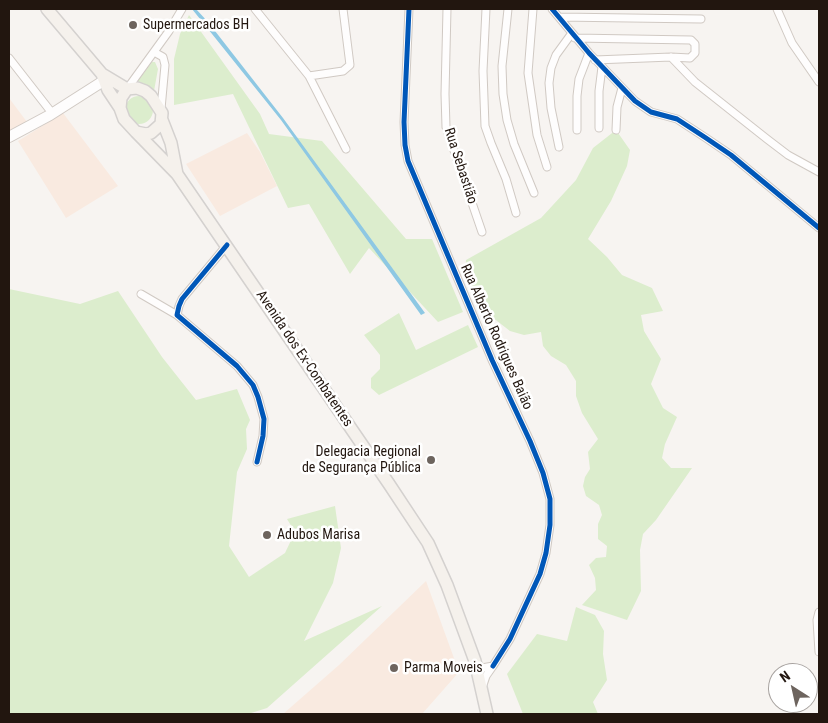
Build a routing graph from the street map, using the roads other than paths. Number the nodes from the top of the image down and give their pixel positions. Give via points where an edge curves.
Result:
1 (182, 9) edge
2 (256, 9) edge
3 (343, 9) edge
4 (409, 9) edge
5 (447, 9) edge
6 (486, 9) edge
7 (508, 9) edge
8 (534, 9) edge
9 (552, 9) edge
10 (777, 9) edge
11 (46, 10) edge
12 (559, 17) junction
13 (701, 19) dead end
14 (574, 35) junction
15 (154, 52) junction
16 (589, 53) junction
17 (671, 57) junction
18 (9, 58) edge
19 (595, 60) junction
20 (602, 67) junction
21 (309, 76) junction
22 (104, 82) junction
23 (819, 82) edge
24 (622, 88) junction
25 (127, 89) junction
26 (120, 108) junction
27 (52, 113) junction
28 (162, 115) junction
29 (599, 128) dead end
30 (577, 130) dead end
31 (616, 130) dead end
32 (136, 132) junction
33 (9, 137) edge
34 (559, 147) dead end
35 (346, 149) dead end
36 (547, 167) dead end
37 (819, 172) edge
38 (177, 174) junction
39 (534, 193) dead end
40 (516, 212) dead end
41 (819, 228) edge
42 (482, 232) dead end
43 (227, 245) junction
44 (142, 294) dead end
45 (177, 315) junction
46 (257, 462) dead end
47 (819, 612) edge
48 (819, 652) edge
49 (475, 660) junction
50 (493, 666) junction
51 (482, 688) junction
52 (487, 714) edge

1 - 15 street
2 - 21 street
3 - 21 street via 350,66
4 - 50 street, Rua Alberto Rodrigues Baião via 404,122 408,161 530,441 550,499 550,525 540,574 510,639
5 - 42 street, Rua Sebastião via 446,127
6 - 40 street via 485,126
7 - 39 street via 502,66 503,94 514,144
8 - 36 street via 528,73 537,136
9 - 12 street
10 - 23 street via 792,43
11 - 22 main road
12 - 13 street
12 - 14 street
14 - 16 street
14 - 17 street via 691,40 695,44 692,56
14 - 34 street via 556,55 551,68 549,83
15 - 25 street
15 - 28 street via 164,60
16 - 19 street
16 - 30 street via 579,80
17 - 19 street
17 - 37 street via 695,82 767,139
18 - 27 street
19 - 20 street
20 - 24 street
20 - 29 street
21 - 35 street
22 - 25 main road
22 - 26 main road
22 - 27 street
24 - 31 street
24 - 41 street via 643,108 677,119 731,155
25 - 26 main road via 121,98
25 - 28 main road via 145,91
26 - 32 main road via 124,119
27 - 33 street
28 - 32 main road via 159,128 146,134
28 - 38 main road, Avenida dos Ex-Combatentes
32 - 38 main road, Avenida dos Ex-Combatentes
38 - 43 main road, Avenida dos Ex-Combatentes
43 - 45 street via 182,299
43 - 49 main road, Avenida dos Ex-Combatentes via 428,543
44 - 45 street
45 - 46 street via 238,366 253,385 264,419
47 - 48 street
49 - 50 street via 482,668
49 - 51 main road, Avenida dos Ex-Combatentes
50 - 51 street, Rua Alberto Rodrigues Baião
51 - 52 main road, Avenida dos Ex-Combatentes

